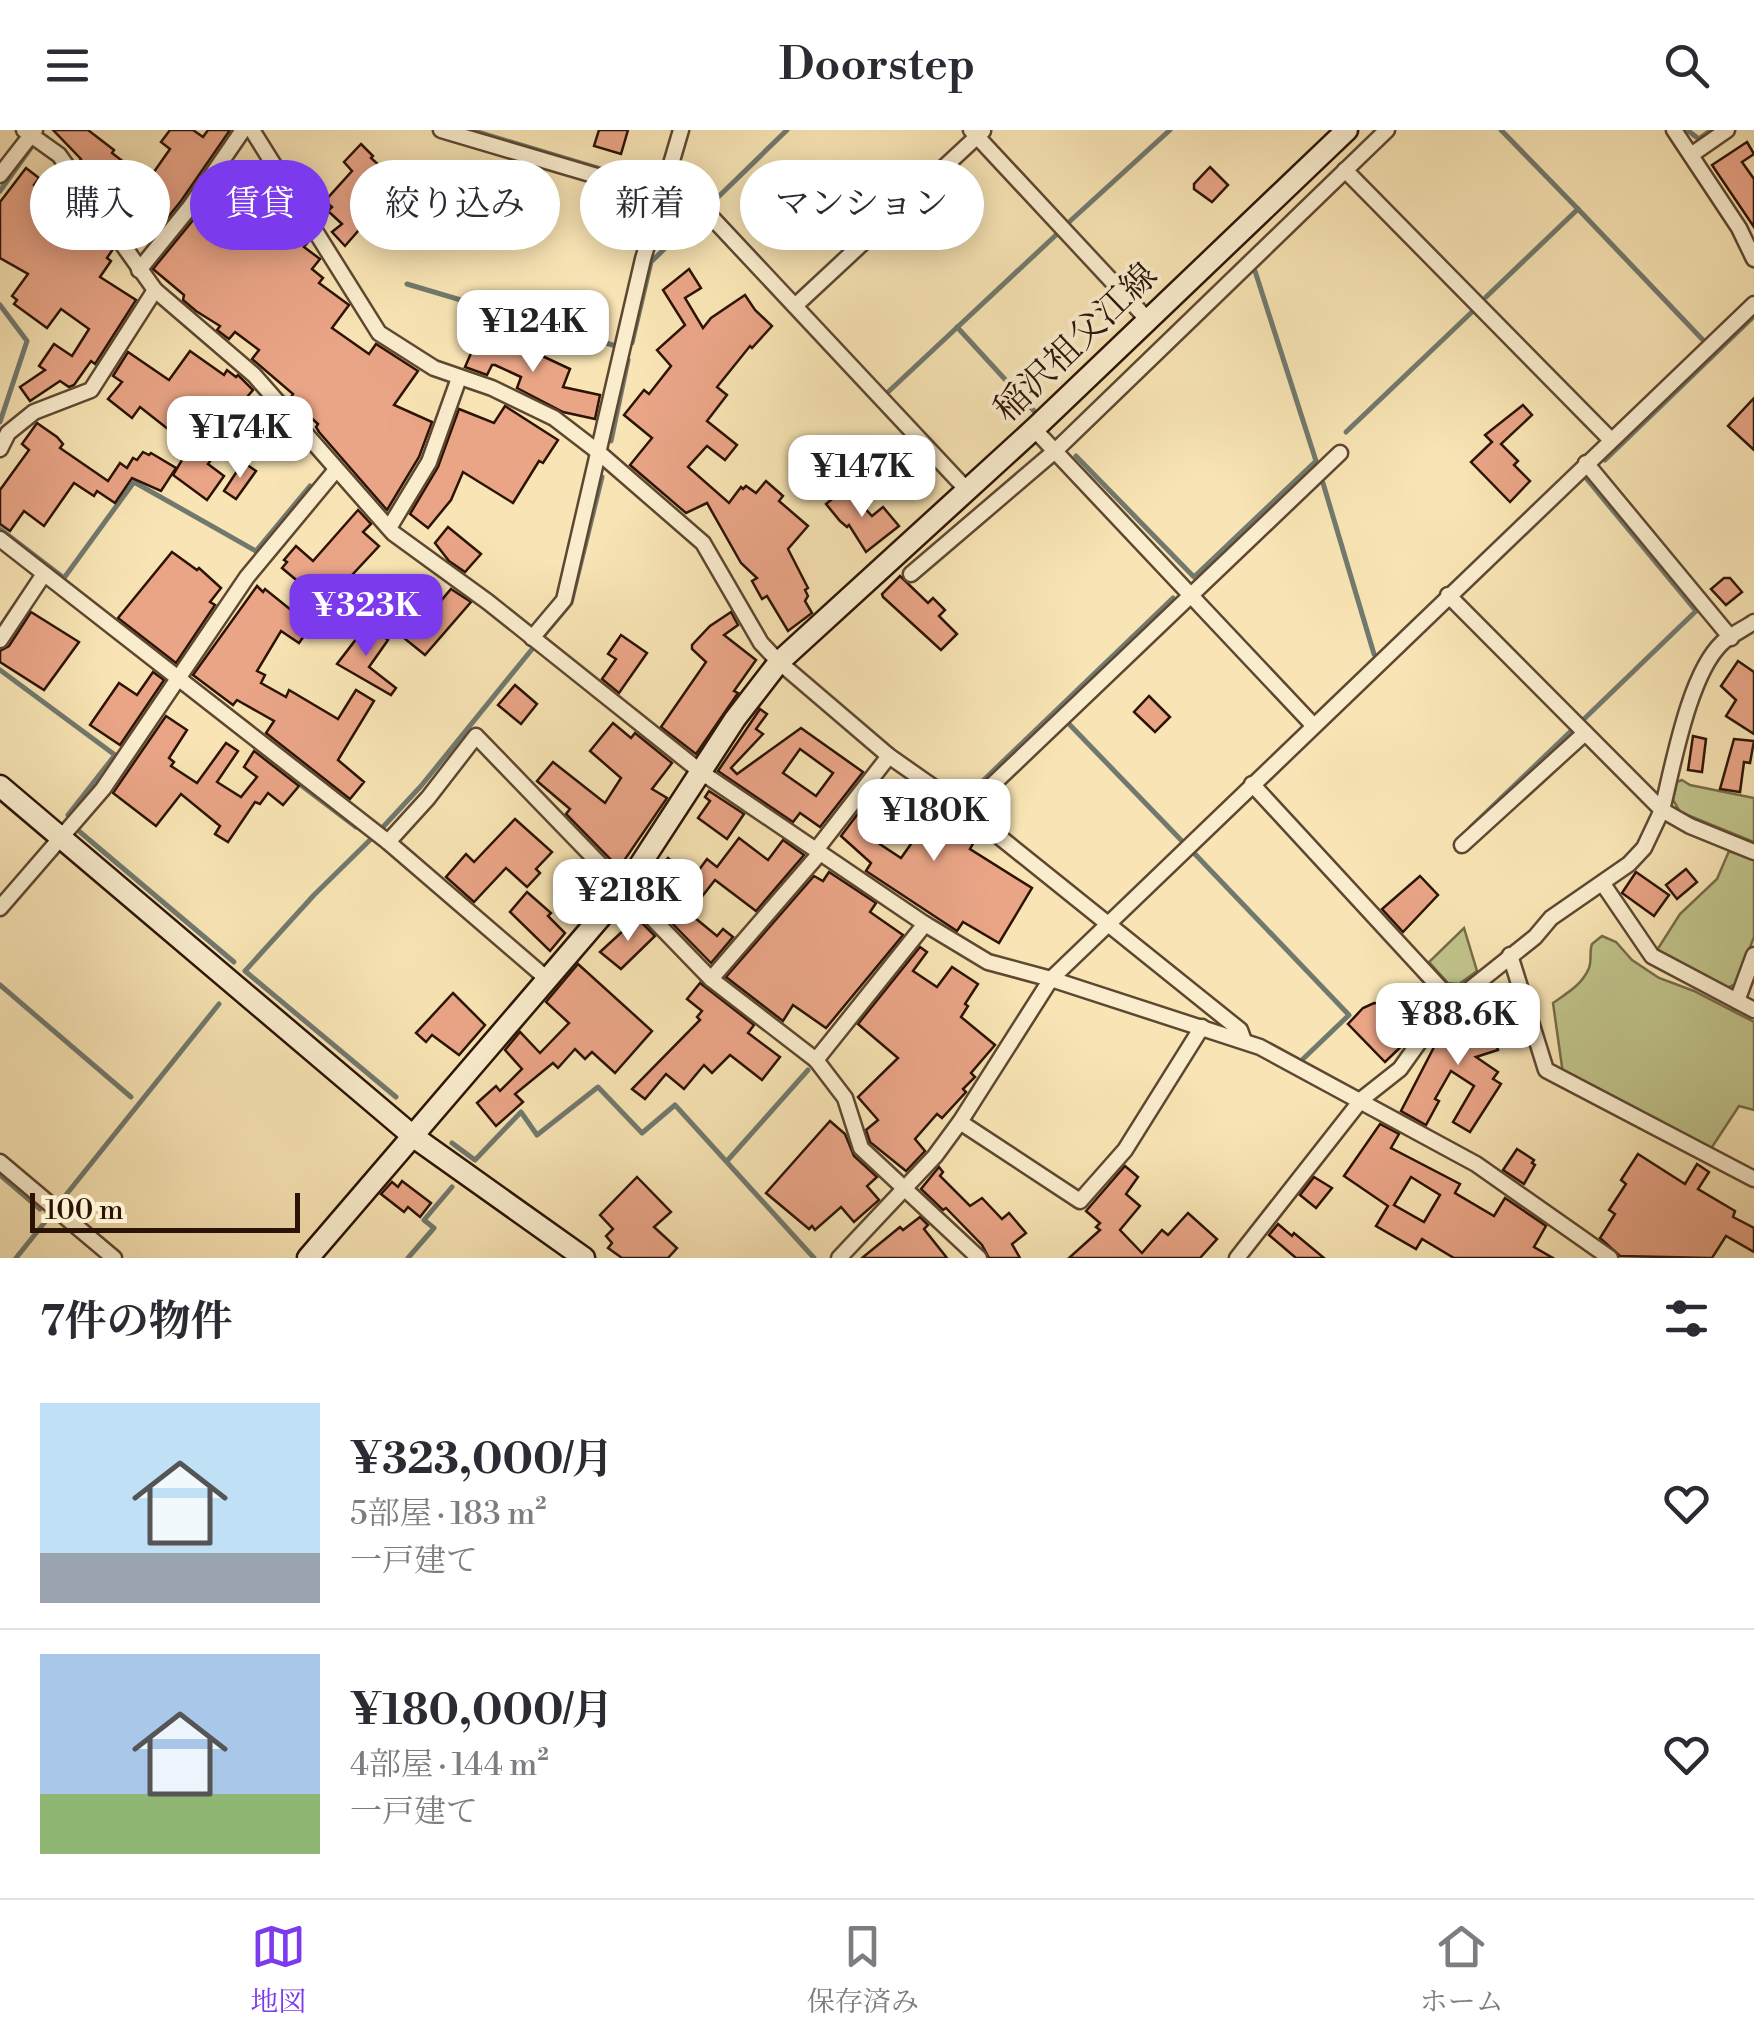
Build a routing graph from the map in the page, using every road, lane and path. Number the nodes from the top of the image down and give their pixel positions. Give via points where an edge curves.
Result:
1 (243, 130) edge
2 (252, 130) edge
3 (441, 130) edge
4 (681, 130) edge
5 (1347, 130) edge
6 (1387, 130) edge
7 (1674, 130) edge
8 (1727, 130) edge
9 (30, 131) edge
10 (977, 132) edge
11 (1691, 155) junction
12 (672, 160) edge
13 (1345, 170) junction
14 (580, 172) edge
15 (0, 175) edge
16 (720, 226) edge
17 (648, 250) edge
18 (1754, 260) edge
19 (139, 270) junction
20 (155, 290) junction
21 (1754, 304) edge
22 (795, 306) junction
23 (1148, 320) junction
24 (459, 378) junction
25 (1034, 430) junction
26 (1610, 440) junction
27 (0, 449) edge
28 (597, 451) junction
29 (1055, 451) junction
30 (1340, 453) dead end
31 (1586, 463) junction
32 (336, 471) junction
33 (968, 490) junction
34 (388, 528) junction
35 (0, 539) edge
36 (44, 574) junction
37 (910, 574) dead end
38 (1191, 595) junction
39 (1448, 595) junction
40 (1754, 622) edge
41 (532, 638) junction
42 (1731, 638) junction
43 (0, 640) edge
44 (778, 662) junction
45 (180, 680) junction
46 (1313, 725) junction
47 (1585, 733) junction
48 (889, 756) junction
49 (701, 772) junction
50 (1252, 784) junction
51 (0, 786) edge
52 (966, 810) junction
53 (1662, 810) junction
54 (60, 837) junction
55 (388, 842) junction
56 (1462, 845) dead end
57 (818, 852) junction
58 (1754, 852) edge
59 (1602, 884) junction
60 (622, 891) junction
61 (0, 908) edge
62 (1108, 923) junction
63 (925, 924) junction
64 (1510, 955) junction
65 (1754, 956) edge
66 (546, 978) junction
67 (711, 979) junction
68 (1052, 979) junction
69 (1736, 1001) junction
70 (1453, 1002) junction
71 (1754, 1010) edge
72 (1202, 1027) junction
73 (1244, 1041) junction
74 (816, 1060) junction
75 (1362, 1100) junction
76 (960, 1122) junction
77 (414, 1137) junction
78 (0, 1162) edge
79 (1754, 1179) edge
80 (903, 1189) junction
81 (114, 1258) edge
82 (308, 1258) edge
83 (584, 1258) edge
84 (839, 1258) edge
85 (979, 1258) edge
86 (1237, 1258) edge
87 (1610, 1258) edge

1 - 19 street
2 - 24 street via 379,333
3 - 14 street
4 - 12 street
5 - 23 main road, 稲沢祖父江線
6 - 13 street
7 - 11 street
8 - 11 street
9 - 15 street
9 - 19 street via 59,155
10 - 22 street
10 - 23 street
11 - 18 street
13 - 26 street
13 - 29 street
16 - 22 street
17 - 28 street
19 - 20 street
20 - 27 street via 91,390 34,412 8,432
20 - 32 street via 254,375
21 - 26 street
22 - 33 street
23 - 25 main road, 稲沢祖父江線
24 - 28 street via 554,418
24 - 34 street via 429,462
25 - 29 street
25 - 33 main road, 稲沢祖父江線
26 - 31 street
28 - 41 street via 564,600
28 - 44 street via 703,543
29 - 37 street
29 - 38 street
30 - 38 street
31 - 39 street
31 - 42 street
32 - 34 street
32 - 45 street via 247,576
33 - 44 main road, 稲沢祖父江線
34 - 41 street
35 - 36 street
36 - 43 street
36 - 45 street
38 - 46 street
38 - 52 street
39 - 46 street
39 - 47 street
40 - 42 street
41 - 49 street
42 - 53 street via 1715,652 1690,702
44 - 48 street
44 - 49 main road, 稲沢祖父江線
45 - 54 street
45 - 55 street
46 - 50 street
47 - 53 street
47 - 56 street
48 - 52 street
48 - 57 street
49 - 57 street
49 - 60 main road, 稲沢祖父江線
50 - 62 street
50 - 70 street
51 - 54 main road
52 - 62 street
53 - 58 street
53 - 59 street via 1644,848
54 - 61 street
54 - 77 main road
55 - 60 street via 476,736
55 - 66 street
57 - 63 street
57 - 67 street
59 - 64 street
59 - 69 street via 1652,956
60 - 66 main road, 稲沢祖父江線
60 - 67 street
62 - 68 street
62 - 73 street via 1240,1030
63 - 68 street via 988,962
63 - 74 street
64 - 70 street
64 - 79 street via 1546,1070
65 - 69 street
66 - 77 main road, 稲沢祖父江線
67 - 74 street
68 - 72 street
68 - 76 street
69 - 71 street
70 - 75 street via 1400,1069
72 - 73 street
72 - 76 street via 1125,1150 1080,1201
73 - 75 street
74 - 80 street via 845,1098 861,1148
75 - 86 street
75 - 87 street via 1476,1164
76 - 80 street
77 - 82 main road, 稲沢祖父江線
77 - 83 main road
78 - 81 street
80 - 84 street
80 - 85 street

